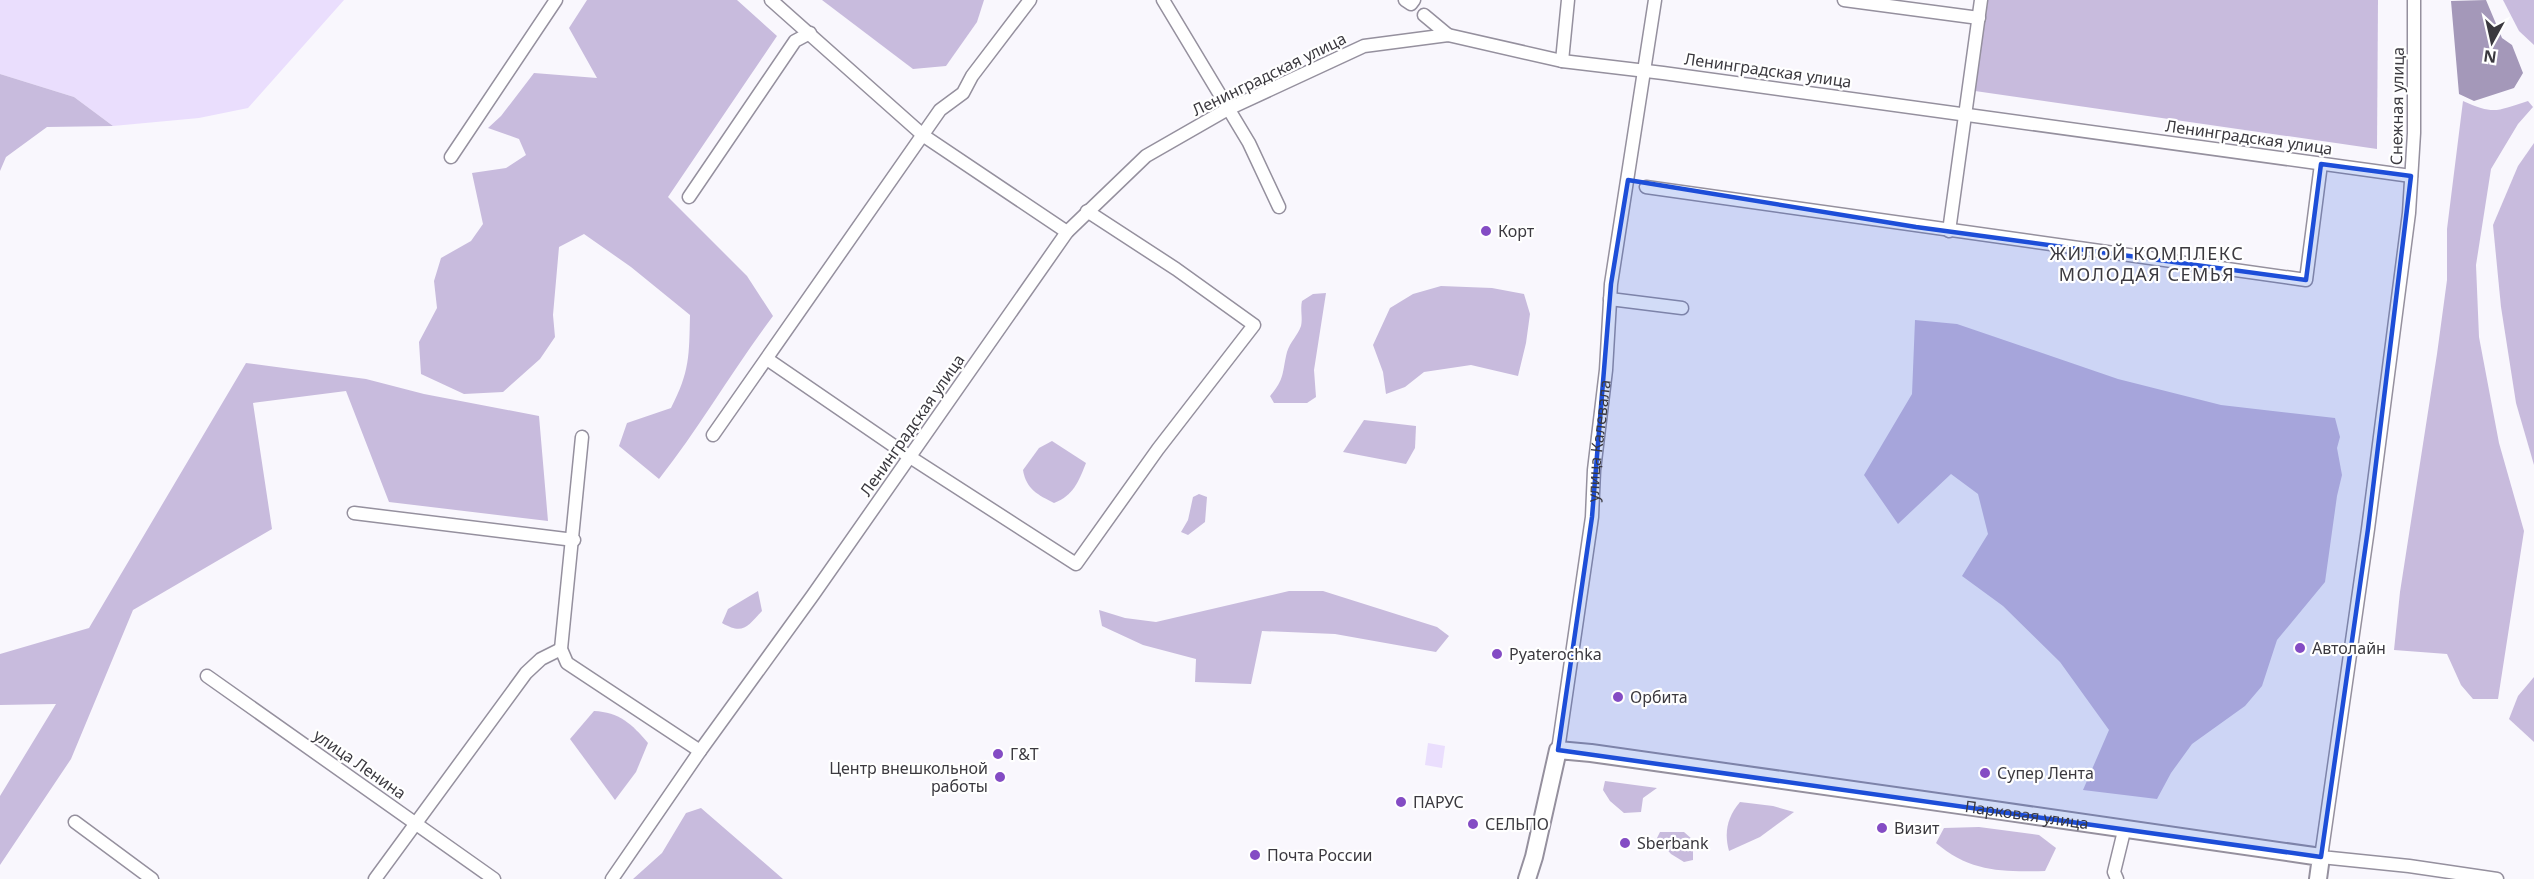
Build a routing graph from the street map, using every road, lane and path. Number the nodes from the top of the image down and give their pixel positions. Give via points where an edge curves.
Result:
1 (555, 0) edge
2 (771, 0) edge
3 (1030, 0) edge
4 (1163, 0) edge
5 (1568, 0) edge
6 (1655, 0) edge
7 (1844, 0) edge
8 (1981, 0) edge
9 (2414, 0) edge
10 (1424, 15) dead end
11 (1979, 18) junction
12 (810, 33) junction
13 (1448, 35) junction
14 (1562, 61) junction
15 (1644, 70) junction
16 (1228, 109) junction
17 (1965, 114) junction
18 (924, 136) junction
19 (451, 157) dead end
20 (2321, 164) junction
21 (2411, 176) junction
22 (1628, 180) junction
23 (689, 197) dead end
24 (1279, 207) dead end
25 (1087, 212) junction
26 (1949, 231) junction
27 (1067, 232) junction
28 (1610, 299) junction
29 (1682, 308) dead end
30 (767, 359) junction
31 (713, 435) dead end
32 (582, 436) dead end
33 (910, 458) junction
34 (354, 513) dead end
35 (574, 540) junction
36 (561, 649) junction
37 (207, 676) dead end
38 (1558, 750) junction
39 (700, 751) junction
40 (75, 822) dead end
41 (415, 824) junction
42 (2125, 827) junction
43 (2321, 857) junction
44 (152, 879) edge
45 (375, 879) edge
46 (494, 879) edge
47 (612, 879) edge
48 (1527, 879) edge
49 (2117, 879) edge
50 (2318, 879) edge
51 (2497, 879) edge

1 - 19 street
2 - 12 street
3 - 18 street via 963,93 940,110
4 - 16 street
5 - 14 street
6 - 15 street, улица Калевала
7 - 11 street
8 - 11 street
9 - 21 street, Снежная улица
10 - 13 street
11 - 17 street
12 - 18 street
12 - 23 street via 795,41
13 - 14 street, Ленинградская улица
13 - 16 street, Ленинградская улица via 1364,46
14 - 15 street, Ленинградская улица
15 - 17 street, Ленинградская улица
15 - 22 street, улица Калевала
16 - 24 street
16 - 25 street, Ленинградская улица via 1146,156
17 - 20 street, Ленинградская улица
17 - 26 street
18 - 27 street
18 - 30 street
20 - 21 street, Ленинградская улица
20 - 26 street via 2306,280
21 - 43 street, Снежная улица via 2368,530
22 - 26 street via 1646,187
22 - 28 street, улица Калевала
25 - 27 street, Ленинградская улица
25 - 33 street via 1176,268 1254,325 1076,564
27 - 33 street, Ленинградская улица
28 - 29 street
28 - 38 street, улица Калевала via 1592,517
30 - 31 street
30 - 33 street
32 - 35 street
33 - 39 street, Ленинградская улица
34 - 35 street
35 - 36 street
36 - 39 street via 567,663
36 - 41 street via 541,659 526,673
37 - 41 street, улица Ленина
38 - 42 main road, Парковая улица
38 - 48 main road, улица Калевала
39 - 47 street, Ленинградская улица
40 - 44 street
41 - 45 street
41 - 46 street, улица Ленина
42 - 43 main road, Парковая улица
42 - 49 street via 2114,872
43 - 50 main road
43 - 51 street, Парковая улица

